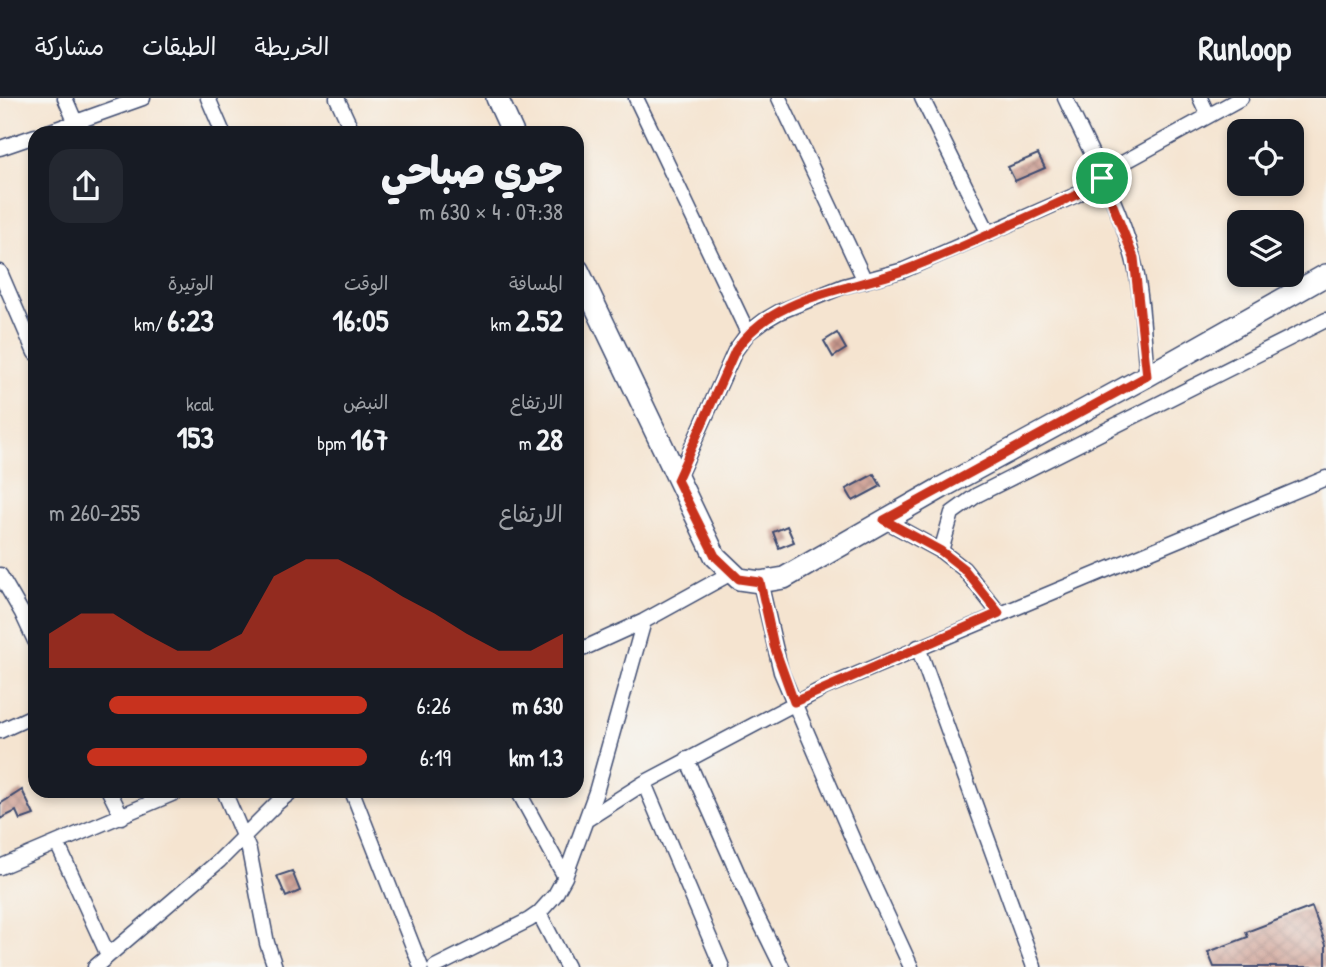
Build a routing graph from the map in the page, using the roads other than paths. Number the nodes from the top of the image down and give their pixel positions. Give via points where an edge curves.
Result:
1 (65, 98) edge
2 (143, 98) edge
3 (208, 98) edge
4 (337, 98) edge
5 (497, 98) edge
6 (636, 98) edge
7 (779, 98) edge
8 (922, 98) edge
9 (1065, 98) edge
10 (1200, 98) edge
11 (1241, 98) edge
12 (1208, 115) junction
13 (77, 126) edge
14 (82, 126) edge
15 (220, 126) edge
16 (349, 126) edge
17 (510, 126) edge
18 (28, 138) edge
19 (0, 148) edge
20 (1102, 178) junction
21 (989, 234) junction
22 (0, 272) edge
23 (1326, 275) edge
24 (865, 281) junction
25 (584, 283) edge
26 (1326, 320) edge
27 (748, 333) junction
28 (28, 337) edge
29 (1147, 376) junction
30 (1326, 478) edge
31 (677, 480) junction
32 (884, 520) junction
33 (941, 551) junction
34 (731, 573) junction
35 (0, 575) edge
36 (760, 582) junction
37 (28, 609) edge
38 (999, 613) junction
39 (644, 621) junction
40 (584, 648) edge
41 (918, 648) junction
42 (794, 702) junction
43 (28, 718) edge
44 (0, 732) edge
45 (687, 759) junction
46 (644, 783) junction
47 (112, 798) edge
48 (164, 798) edge
49 (227, 798) edge
50 (283, 798) edge
51 (355, 798) edge
52 (522, 798) edge
53 (122, 817) junction
54 (586, 820) junction
55 (245, 837) junction
56 (57, 843) junction
57 (0, 867) edge
58 (565, 877) junction
59 (539, 913) junction
60 (108, 955) junction
61 (95, 967) edge
62 (275, 967) edge
63 (421, 967) edge
64 (435, 967) edge
65 (567, 967) edge
66 (722, 967) edge
67 (782, 967) edge
68 (911, 967) edge
69 (1034, 967) edge

1 - 13 street
2 - 14 street
3 - 15 street
4 - 16 street
5 - 17 main road
6 - 27 street
7 - 24 street
8 - 21 street
9 - 20 street
10 - 12 street
11 - 12 street
12 - 20 street
18 - 19 street
20 - 21 street via 1076,195
20 - 29 street via 1134,258
21 - 24 street via 904,270
22 - 28 street
23 - 29 main road
24 - 27 street via 779,312
25 - 31 main road
26 - 33 street via 977,495 952,513
27 - 31 street via 735,351
29 - 32 main road
30 - 38 street
31 - 34 main road via 715,556
32 - 33 street
32 - 36 main road via 784,578
33 - 38 street via 964,569
34 - 36 main road
34 - 39 street
35 - 37 street
36 - 42 street via 774,646
38 - 41 street
39 - 40 street
39 - 54 street
41 - 42 street
41 - 69 street
42 - 45 street
42 - 68 street
43 - 44 street
45 - 46 street
45 - 67 street
46 - 54 street
46 - 66 street
47 - 53 street
48 - 53 street
49 - 55 street
50 - 55 street
51 - 63 street
52 - 58 street
53 - 56 street
54 - 58 street
55 - 60 street
55 - 62 street
56 - 57 street
56 - 60 street
58 - 59 street
59 - 64 street
59 - 65 street
60 - 61 street

